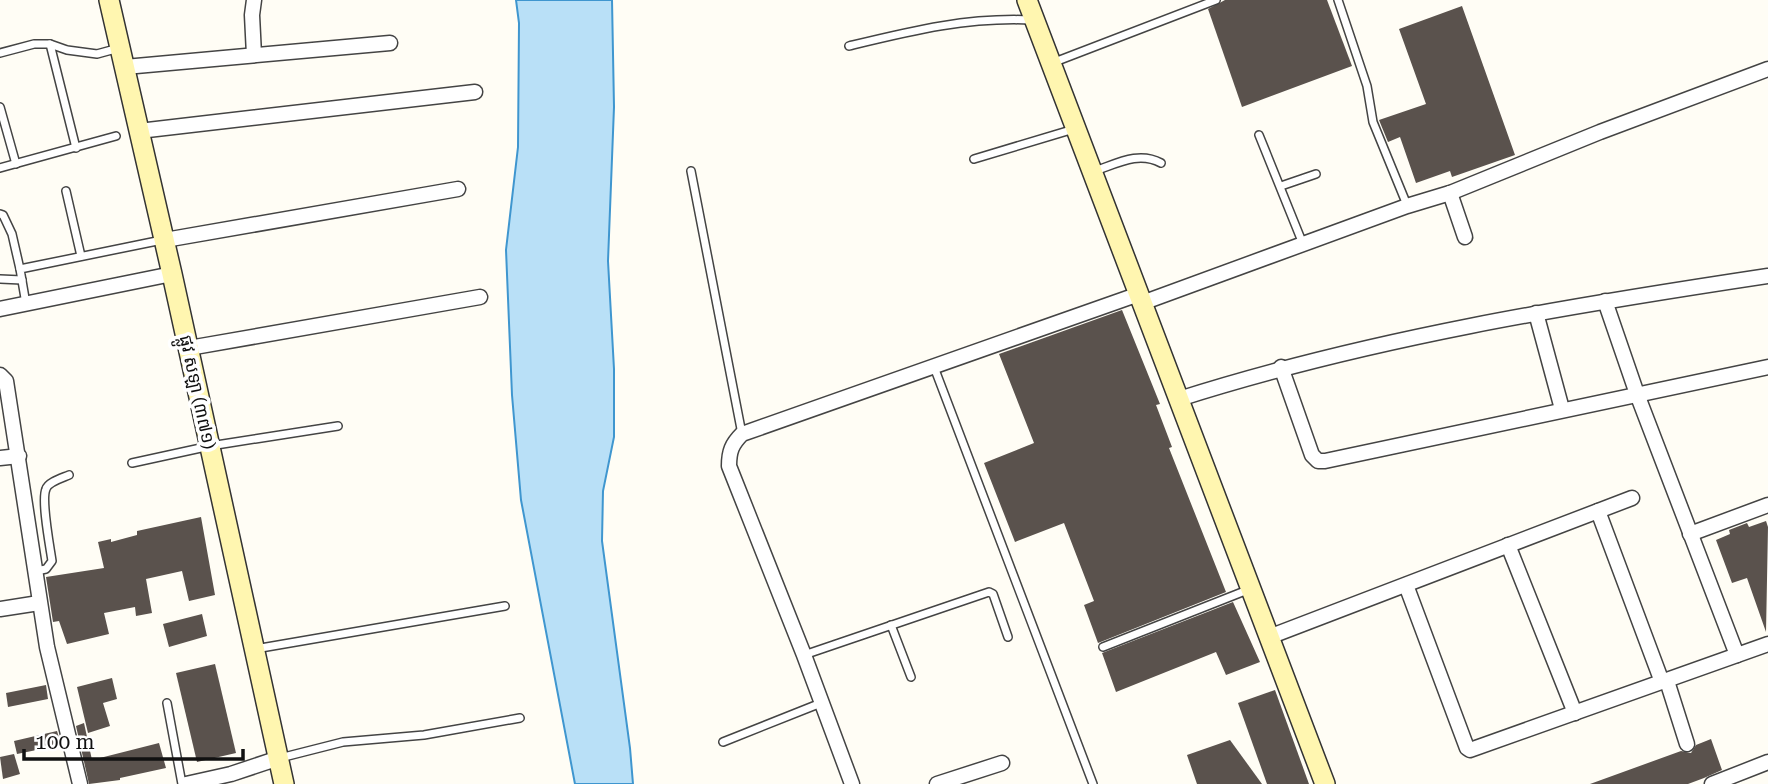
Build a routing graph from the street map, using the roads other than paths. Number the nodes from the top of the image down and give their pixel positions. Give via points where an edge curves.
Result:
1 (109, 0) edge
2 (254, 0) edge
3 (1027, 0) edge
4 (1216, 0) edge
5 (1338, 0) edge
6 (1035, 20) junction
7 (390, 43) dead end
8 (50, 44) junction
9 (849, 46) dead end
10 (120, 47) junction
11 (0, 53) edge
12 (254, 55) junction
13 (1051, 63) junction
14 (125, 67) junction
15 (1768, 69) edge
16 (475, 92) dead end
17 (0, 107) edge
18 (1076, 128) junction
19 (139, 131) junction
20 (1259, 135) dead end
21 (116, 136) dead end
22 (76, 148) junction
23 (974, 159) dead end
24 (1161, 163) dead end
25 (16, 164) junction
26 (0, 168) edge
27 (691, 172) dead end
28 (1092, 172) junction
29 (1316, 174) dead end
30 (1281, 186) junction
31 (458, 189) dead end
32 (66, 191) dead end
33 (1450, 193) junction
34 (1407, 206) junction
35 (0, 214) edge
36 (1465, 237) dead end
37 (164, 240) junction
38 (1303, 244) junction
39 (81, 256) junction
40 (20, 269) junction
41 (172, 274) junction
42 (1768, 276) edge
43 (0, 279) edge
44 (22, 280) junction
45 (480, 297) dead end
46 (1141, 299) junction
47 (1605, 301) junction
48 (26, 304) junction
49 (0, 309) edge
50 (1536, 313) junction
51 (189, 348) junction
52 (934, 366) junction
53 (1768, 367) edge
54 (1281, 368) junction
55 (0, 375) edge
56 (1637, 394) junction
57 (1178, 399) junction
58 (1562, 410) junction
59 (338, 426) dead end
60 (742, 434) junction
61 (210, 446) junction
62 (19, 456) junction
63 (0, 458) edge
64 (132, 463) dead end
65 (69, 475) dead end
66 (1632, 498) dead end
67 (1768, 505) edge
68 (1598, 511) junction
69 (1690, 534) junction
70 (1508, 545) junction
71 (36, 571) junction
72 (1406, 585) junction
73 (1251, 589) junction
74 (39, 604) junction
75 (505, 606) dead end
76 (0, 609) edge
77 (891, 625) junction
78 (1008, 637) dead end
79 (1269, 637) junction
80 (1768, 644) edge
81 (1103, 647) dead end
82 (254, 649) junction
83 (804, 655) junction
84 (1737, 655) junction
85 (911, 677) dead end
86 (1664, 682) junction
87 (167, 703) dead end
88 (821, 703) junction
89 (1575, 713) junction
90 (520, 718) dead end
91 (723, 742) dead end
92 (1687, 744) dead end
93 (279, 758) junction
94 (1768, 762) edge
95 (1002, 763) dead end
96 (80, 784) edge
97 (184, 784) edge
98 (284, 784) edge
99 (852, 784) edge
100 (937, 784) edge
101 (1093, 784) edge
102 (1325, 784) edge
103 (1712, 784) edge

1 - 10 street, ផ្លូវ សឡា (៣៧១)
2 - 12 street
3 - 6 street
4 - 13 lane
5 - 34 lane via 1367,86 1373,122
6 - 9 lane via 941,24
6 - 13 street
7 - 12 street
8 - 10 lane via 97,54
8 - 11 lane
8 - 22 lane
10 - 14 street, ផ្លូវ សឡា (៣៧១)
12 - 14 street
13 - 18 street
14 - 19 street, ផ្លូវ សឡា (៣៧១)
15 - 33 street
16 - 19 street
17 - 25 lane
18 - 23 lane
18 - 28 street
19 - 37 street, ផ្លូវ សឡា (៣៧១)
20 - 30 lane
21 - 22 lane
22 - 25 lane
24 - 28 lane via 1140,156
25 - 26 lane
27 - 60 lane
28 - 46 street
29 - 30 lane
30 - 38 lane
31 - 37 street
32 - 39 lane
33 - 34 street
33 - 36 street
34 - 38 street
35 - 40 lane via 12,234
37 - 39 lane
37 - 41 street, ផ្លូវ សឡា (៣៧១)
38 - 46 street
39 - 40 lane
40 - 44 lane
41 - 48 street
41 - 51 street, ផ្លូវ សឡា (៣៧១)
42 - 47 street
43 - 44 lane
44 - 48 lane
45 - 51 street
46 - 52 street
46 - 57 street
47 - 50 street
47 - 56 street
48 - 49 street
50 - 54 street
50 - 58 street
51 - 61 street, ផ្លូវ សឡា (៣៧១)
52 - 60 street
52 - 101 lane
53 - 56 street
54 - 57 street
54 - 58 street via 1312,456 1318,461
55 - 62 street via 6,381
56 - 58 street
56 - 69 street
57 - 73 street
59 - 61 lane
60 - 83 street via 729,453 729,466
61 - 64 lane
61 - 82 street, ផ្លូវ សឡា (៣៧១)
62 - 63 street
62 - 71 street
65 - 71 lane via 46,489 52,561 46,569
66 - 68 street
67 - 69 street
68 - 70 street
68 - 86 street
69 - 84 street
70 - 72 street
70 - 89 street
71 - 74 street
72 - 79 street
72 - 89 street via 1467,748 1474,750
73 - 79 street
73 - 81 lane
74 - 76 street
74 - 96 street
75 - 82 lane
77 - 78 lane via 991,592
77 - 83 lane
77 - 85 lane
79 - 102 street
80 - 84 street
82 - 93 street, ផ្លូវ សឡា (៣៧១)
83 - 88 street
84 - 86 street
86 - 89 street
86 - 92 street
87 - 97 lane
88 - 91 lane
88 - 99 street
90 - 93 lane via 424,735 343,742
93 - 97 street
93 - 98 street, ផ្លូវ សឡា (៣៧១)
94 - 103 street
95 - 100 street

